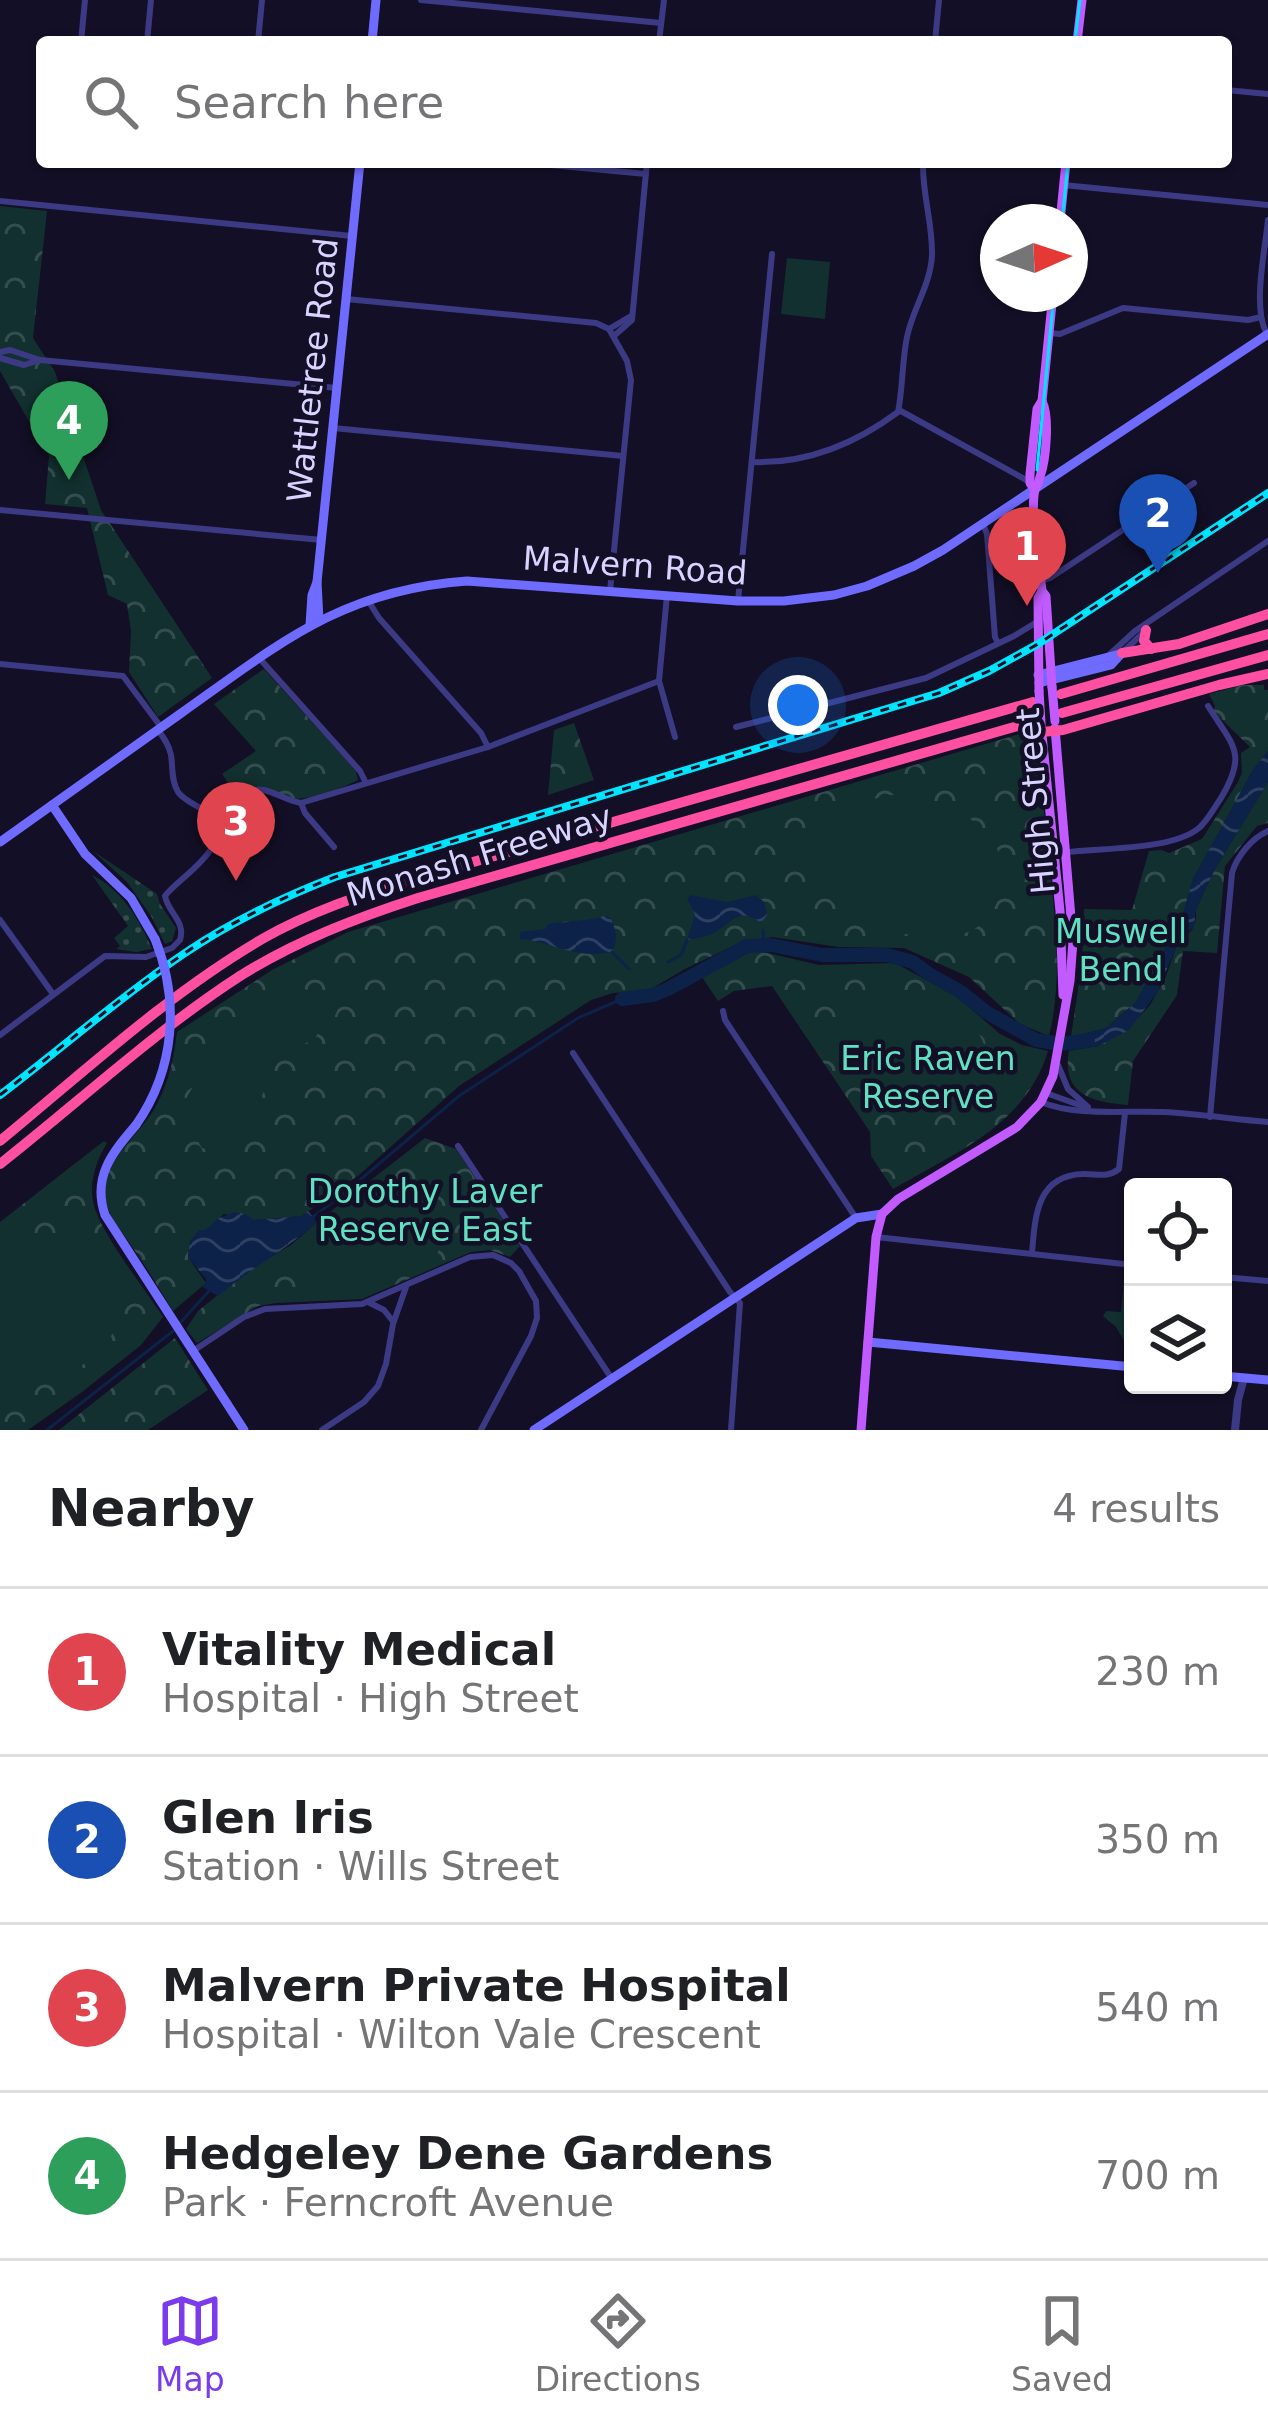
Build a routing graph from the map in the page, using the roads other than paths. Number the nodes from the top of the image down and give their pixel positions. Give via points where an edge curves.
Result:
1 (85, 0) edge
2 (151, 0) edge
3 (262, 0) edge
4 (376, 0) edge
5 (421, 0) edge
6 (664, 0) edge
7 (939, 0) edge
8 (1082, 0) edge
9 (661, 23) junction
10 (82, 36) edge
11 (148, 36) edge
12 (259, 36) edge
13 (373, 36) edge
14 (660, 36) edge
15 (936, 36) edge
16 (1079, 36) edge
17 (1232, 91) edge
18 (1268, 94) edge
19 (359, 168) edge
20 (582, 168) edge
21 (646, 168) edge
22 (923, 168) edge
23 (1065, 168) edge
24 (646, 174) junction
25 (1064, 185) junction
26 (0, 201) edge
27 (1062, 204) edge
28 (1268, 205) edge
29 (1268, 220) edge
30 (352, 236) junction
31 (772, 254) dead end
32 (346, 299) junction
33 (1051, 312) edge
34 (1265, 319) edge
35 (611, 333) junction
36 (1049, 333) junction
37 (1268, 334) edge
38 (0, 355) edge
39 (337, 388) junction
40 (898, 410) junction
41 (333, 428) junction
42 (623, 456) junction
43 (752, 462) junction
44 (1194, 483) dead end
45 (1032, 486) junction
46 (0, 509) edge
47 (983, 524) junction
48 (322, 540) junction
49 (1268, 541) edge
50 (1041, 586) junction
51 (610, 591) junction
52 (667, 595) junction
53 (368, 599) junction
54 (738, 601) junction
55 (1164, 612) junction
56 (1268, 614) edge
57 (1039, 620) junction
58 (314, 622) junction
59 (1146, 630) junction
60 (1268, 634) edge
61 (1014, 636) junction
62 (1038, 643) junction
63 (998, 644) junction
64 (1151, 649) junction
65 (1122, 653) junction
66 (1268, 655) edge
67 (1107, 656) junction
68 (260, 658) junction
69 (0, 664) edge
70 (1268, 674) edge
71 (659, 681) junction
72 (1054, 684) junction
73 (1037, 688) junction
74 (1208, 706) dead end
75 (1062, 713) dead end
76 (736, 727) dead end
77 (1046, 728) junction
78 (160, 729) junction
79 (675, 737) dead end
80 (488, 747) junction
81 (366, 784) junction
82 (301, 803) junction
83 (52, 805) junction
84 (212, 820) junction
85 (225, 821) junction
86 (1268, 830) edge
87 (216, 832) junction
88 (0, 842) edge
89 (334, 847) dead end
90 (1066, 852) junction
91 (1053, 854) junction
92 (0, 920) edge
93 (53, 994) junction
94 (1064, 1006) junction
95 (723, 1011) dead end
96 (0, 1035) edge
97 (573, 1053) dead end
98 (1058, 1056) junction
99 (1043, 1097) junction
100 (1091, 1109) junction
101 (1126, 1114) junction
102 (1210, 1117) junction
103 (1268, 1122) edge
104 (0, 1141) edge
105 (458, 1146) dead end
106 (0, 1164) edge
107 (882, 1214) junction
108 (856, 1218) junction
109 (876, 1237) junction
110 (1031, 1254) junction
111 (1124, 1264) edge
112 (1232, 1278) edge
113 (1268, 1281) edge
114 (408, 1284) junction
115 (735, 1297) junction
116 (368, 1302) junction
117 (393, 1324) junction
118 (868, 1342) junction
119 (193, 1351) junction
120 (1124, 1366) edge
121 (1232, 1377) edge
122 (1240, 1378) junction
123 (611, 1379) junction
124 (1268, 1380) edge
125 (244, 1430) edge
126 (322, 1430) edge
127 (481, 1430) edge
128 (534, 1430) edge
129 (731, 1430) edge
130 (861, 1430) edge
131 (1235, 1430) edge

1 - 10 street
2 - 11 street
3 - 12 street
4 - 13 main road
5 - 9 street
6 - 9 street
7 - 15 street
8 - 16 main road
9 - 14 street
17 - 18 street
19 - 30 main road, Wattletree Road
20 - 24 street
21 - 24 street
22 - 40 street via 932,261 908,333
23 - 25 main road
24 - 35 street via 631,316
25 - 27 main road
25 - 28 street
26 - 30 street
29 - 34 street
30 - 32 main road, Wattletree Road
31 - 43 street
32 - 35 street via 596,323
32 - 39 main road, Wattletree Road
33 - 36 main road, High Street
34 - 36 street via 1123,308
34 - 37 street
35 - 42 street via 630,372
36 - 45 main road, High Street via 1041,476
37 - 45 main road, Malvern Road
38 - 39 street
39 - 41 main road, Wattletree Road
40 - 43 street via 818,454
40 - 45 street
41 - 42 street
41 - 48 main road, Wattletree Road
42 - 51 street
43 - 54 street
44 - 50 street
45 - 47 main road, Malvern Road
45 - 50 main road, High Street
46 - 48 street
47 - 54 main road, Malvern Road via 867,586 800,600
47 - 63 street
48 - 58 main road, Wattletree Road
49 - 55 street
50 - 57 main road, High Street
50 - 72 main road, High Street
51 - 52 main road, Malvern Road
51 - 53 main road, Malvern Road via 467,581
52 - 54 main road, Malvern Road
52 - 71 street
53 - 58 main road, Malvern Road
53 - 80 street
55 - 59 street
55 - 67 street
56 - 64 highway
57 - 61 street
57 - 62 main road, High Street
58 - 68 main road, Malvern Road
59 - 64 highway
59 - 65 street
60 - 72 highway
61 - 62 street
61 - 63 street
62 - 73 main road, High Street
63 - 76 street via 926,678
64 - 65 highway
65 - 67 main road
65 - 72 main road
66 - 75 highway
67 - 72 main road
68 - 78 main road, Malvern Road
68 - 81 street
69 - 78 street via 123,676
70 - 77 highway, Monash Freeway
71 - 79 street
71 - 80 street
72 - 73 main road
72 - 77 main road, High Street, bridge
73 - 77 main road, High Street, bridge
73 - 104 highway, Monash Freeway via 318,911 199,981
74 - 90 street via 1237,762 1205,822 1166,842
77 - 90 main road, High Street
77 - 91 main road, High Street
77 - 106 highway, Monash Freeway via 348,921 211,996
78 - 83 main road, Malvern Road
78 - 84 street via 178,793
80 - 81 street
81 - 82 street
82 - 85 street via 251,791
82 - 89 street
83 - 88 main road, Malvern Road
83 - 119 main road, bridge via 85,854 131,898 155,939 170,991 159,1082 106,1161 100,1203
84 - 85 street
84 - 87 street
85 - 87 street
86 - 102 street via 1232,873
87 - 93 street via 203,860 166,894 182,928 179,943 143,958 105,956
90 - 91 street
90 - 94 main road, High Street via 1072,941
91 - 94 main road, High Street
92 - 93 street
93 - 96 street
94 - 98 main road, High Street
95 - 108 street
97 - 115 street
98 - 99 main road, High Street
98 - 100 street via 1069,1088
99 - 100 street
99 - 107 main road via 1011,1132
100 - 101 street
101 - 102 street
101 - 110 street via 1119,1169 1071,1176 1048,1189 1037,1205
102 - 103 street
105 - 123 street
107 - 108 main road
107 - 109 main road
108 - 115 main road
109 - 110 street
109 - 118 main road
110 - 111 street
112 - 113 street
114 - 116 street
114 - 117 street
114 - 127 street via 488,1254 515,1266 533,1294 535,1328
115 - 123 main road
115 - 129 street via 741,1309
116 - 117 street
116 - 119 street via 265,1309
117 - 126 street via 375,1391
118 - 120 main road
118 - 130 main road
119 - 125 main road
121 - 122 main road
122 - 124 main road
122 - 131 street
123 - 128 main road

